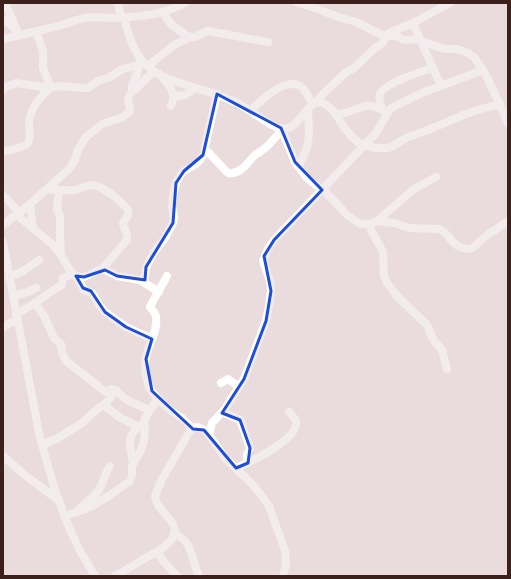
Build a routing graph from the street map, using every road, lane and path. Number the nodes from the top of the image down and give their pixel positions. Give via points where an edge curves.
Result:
1 (5, 3) edge
2 (118, 3) edge
3 (185, 3) edge
4 (298, 3) edge
5 (450, 3) edge
6 (162, 12) junction
7 (123, 17) junction
8 (3, 19) edge
9 (413, 23) junction
10 (36, 31) junction
11 (19, 32) junction
12 (387, 36) junction
13 (190, 37) junction
14 (3, 39) edge
15 (420, 40) junction
16 (268, 42) dead end
17 (140, 61) junction
18 (432, 68) junction
19 (483, 70) junction
20 (155, 71) junction
21 (441, 86) junction
22 (50, 87) junction
23 (194, 88) junction
24 (3, 90) edge
25 (132, 92) junction
26 (217, 94) junction
27 (174, 95) junction
28 (500, 104) junction
29 (172, 106) dead end
30 (312, 106) junction
31 (250, 111) junction
32 (385, 111) junction
33 (336, 114) junction
34 (508, 123) edge
35 (282, 130) junction
36 (364, 146) junction
37 (205, 149) junction
38 (3, 152) edge
39 (298, 166) junction
40 (436, 177) dead end
41 (47, 189) junction
42 (59, 190) junction
43 (322, 190) junction
44 (3, 195) edge
45 (30, 204) junction
46 (18, 214) junction
47 (508, 221) edge
48 (373, 223) junction
49 (3, 225) edge
50 (34, 228) junction
51 (3, 242) edge
52 (61, 254) junction
53 (39, 260) dead end
54 (5, 268) edge
55 (102, 270) junction
56 (74, 275) junction
57 (167, 276) dead end
58 (9, 277) junction
59 (144, 282) junction
60 (36, 288) dead end
61 (159, 292) junction
62 (13, 296) junction
63 (35, 303) junction
64 (17, 317) junction
65 (3, 327) edge
66 (152, 339) junction
67 (446, 369) dead end
68 (221, 383) dead end
69 (239, 387) junction
70 (116, 390) junction
71 (158, 398) junction
72 (103, 405) junction
73 (165, 406) junction
74 (222, 412) junction
75 (289, 412) dead end
76 (145, 419) junction
77 (193, 429) junction
78 (209, 435) junction
79 (42, 446) junction
80 (3, 456) edge
81 (134, 463) junction
82 (248, 463) junction
83 (110, 466) dead end
84 (236, 468) junction
85 (59, 500) junction
86 (77, 512) junction
87 (64, 516) junction
88 (175, 533) junction
89 (158, 552) junction
90 (95, 576) edge
91 (115, 576) edge
92 (177, 576) edge
93 (199, 576) edge
94 (283, 576) edge

1 - 11 street
2 - 7 street
3 - 6 street
4 - 12 street via 356,22
5 - 9 street
6 - 7 street
6 - 13 street via 172,25
7 - 10 street via 84,18
7 - 17 street
8 - 11 street
9 - 12 street via 391,31
9 - 15 street
10 - 11 street
10 - 22 street via 44,51 43,68
11 - 14 street
12 - 15 street
12 - 30 street via 380,46 345,73
13 - 16 street via 208,31
13 - 20 street via 174,45 154,61
15 - 18 street
15 - 19 street via 444,49 457,49 468,53
17 - 20 street
17 - 22 street via 88,88
17 - 25 street
18 - 21 street
18 - 32 street via 382,90 379,100
19 - 21 street
19 - 28 street
20 - 23 street
20 - 25 street
20 - 27 street via 172,88
21 - 32 street
22 - 24 street via 16,83
22 - 38 street via 32,109 28,143
23 - 26 street
23 - 27 street via 181,97
25 - 41 street via 129,98 129,112 102,124 85,138 69,169
26 - 31 street
26 - 37 street
27 - 29 street
28 - 34 street
28 - 36 street via 481,108 406,138 388,148
30 - 31 street via 302,88 298,84 291,84 276,89
30 - 33 street via 322,103
30 - 35 street via 293,127
30 - 39 street via 309,140
31 - 35 street
32 - 33 street via 365,106 348,113
32 - 36 street via 376,133
33 - 36 street via 356,141
35 - 37 street via 243,169 231,174
35 - 39 street
36 - 43 street
37 - 59 street via 200,160 184,171 176,183 172,206 173,223 146,267
39 - 43 street via 307,178
40 - 48 street via 414,189
41 - 42 street
41 - 45 street
42 - 52 street via 57,209 60,216
42 - 55 street via 74,190 92,185 112,195 128,210 123,223 127,240
43 - 48 street via 357,222
43 - 69 street via 274,240 264,256 271,291 269,306 266,321
44 - 46 street
45 - 46 street
45 - 50 street
46 - 49 street
46 - 50 street
47 - 48 street via 469,249 456,245 443,230 409,228 395,223
48 - 67 street via 372,232 382,252 387,283 427,325 442,350
50 - 52 street
51 - 54 street
52 - 56 street
53 - 58 street
54 - 58 street
55 - 56 street via 84,277
55 - 59 street
56 - 63 street via 63,278 62,285
56 - 66 street via 84,290 92,293 105,312 126,327
57 - 61 street
58 - 62 street
59 - 61 street
60 - 62 street
61 - 66 street via 150,307 156,315
62 - 64 street
63 - 64 street
63 - 70 street via 54,338 61,344 66,361 104,392
64 - 65 street
64 - 79 street
66 - 71 street via 146,354 146,370 148,385
68 - 69 street via 228,379
69 - 74 street
70 - 72 street
70 - 76 street via 128,400 143,406
71 - 73 street
71 - 76 street
72 - 76 street via 121,418
72 - 79 street via 82,423
73 - 76 street via 155,410
73 - 77 street
74 - 78 street via 212,423
74 - 82 street via 240,420 250,448
75 - 82 street via 296,421 295,429 269,452
76 - 81 street via 144,441
76 - 81 street via 130,439
77 - 78 street via 200,428
77 - 88 street via 170,464 154,496 173,525
78 - 84 street via 225,458
79 - 85 street
80 - 85 street
81 - 86 street via 130,481 94,505
82 - 84 street
83 - 86 street via 98,490
84 - 94 street via 269,506 285,551 286,564
85 - 87 street
86 - 87 street
87 - 90 street
88 - 89 street via 169,543
88 - 93 street via 189,546
89 - 91 street
89 - 92 street

